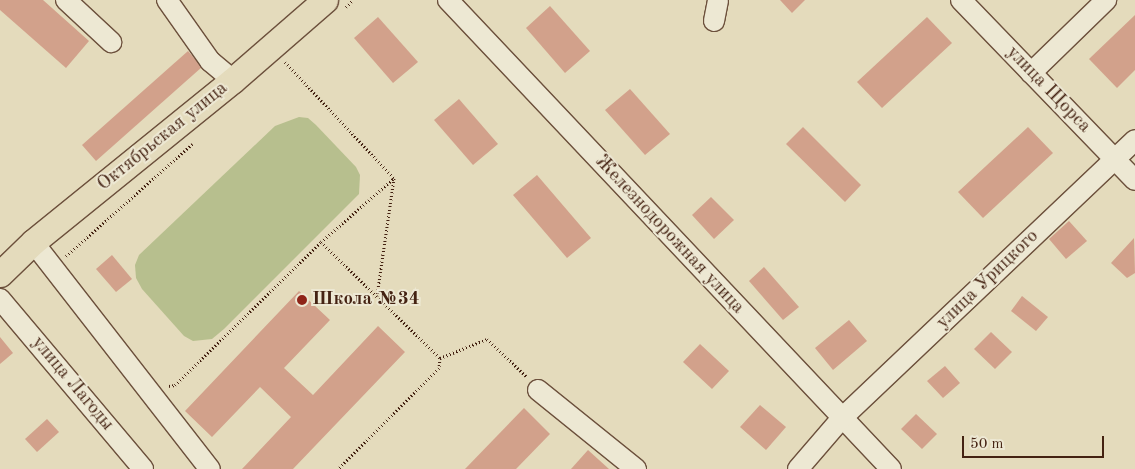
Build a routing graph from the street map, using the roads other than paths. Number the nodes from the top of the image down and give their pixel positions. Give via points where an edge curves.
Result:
1 (66, 0) edge
2 (167, 0) edge
3 (448, 0) edge
4 (718, 0) edge
5 (961, 0) edge
6 (1106, 0) edge
7 (313, 4) edge
8 (714, 20) dead end
9 (111, 42) dead end
10 (1031, 73) junction
11 (232, 80) junction
12 (1135, 140) edge
13 (1115, 160) junction
14 (1135, 180) edge
15 (38, 238) junction
16 (0, 274) edge
17 (0, 299) edge
18 (538, 390) road end
19 (841, 419) junction
20 (143, 469) edge
21 (210, 469) edge
22 (636, 469) edge
23 (798, 469) edge
24 (892, 469) edge

1 - 9 street
2 - 11 street via 210,62
3 - 19 street, Железнодорожная улица
4 - 8 street
5 - 10 street, улица Щорса
6 - 10 street
7 - 11 main road, Октябрьская улица
10 - 13 street, улица Щорса
11 - 15 main road, Октябрьская улица
12 - 13 street, улица Урицкого
13 - 14 street, улица Щорса
13 - 19 street, улица Урицкого
15 - 16 main road, Октябрьская улица
15 - 21 street
17 - 20 street, улица Лагоды
18 - 22 street
19 - 23 street, улица Урицкого
19 - 24 street, Железнодорожная улица

